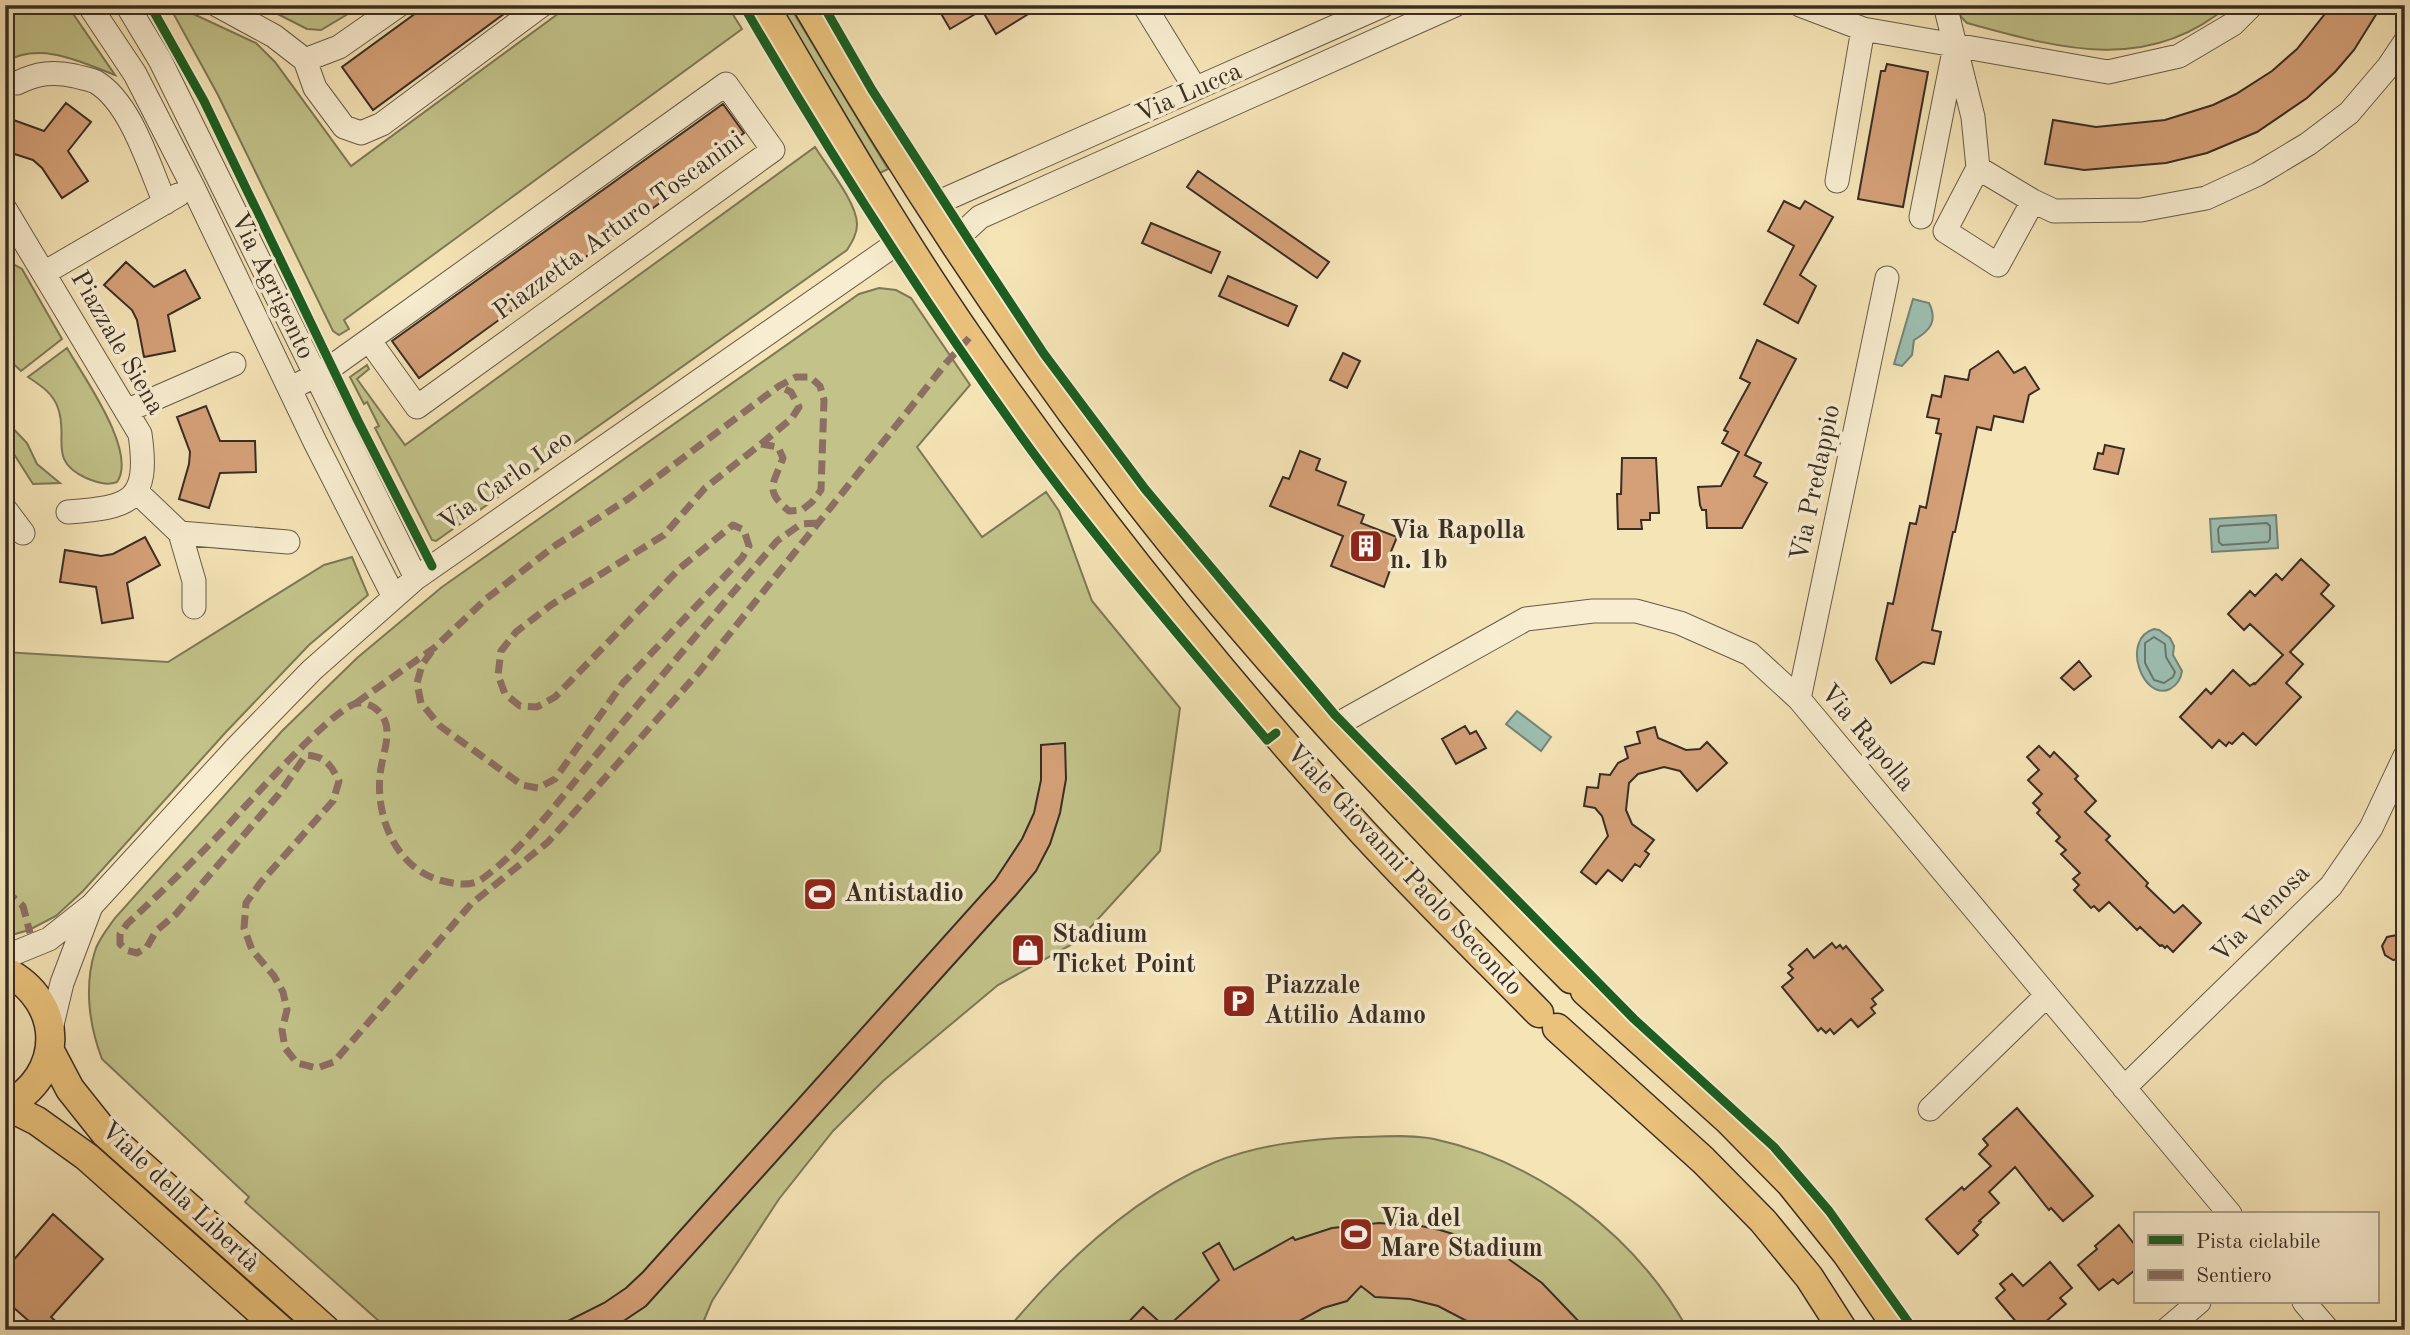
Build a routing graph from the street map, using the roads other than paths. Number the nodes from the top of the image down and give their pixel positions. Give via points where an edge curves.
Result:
1 (89, 5) edge
2 (127, 5) edge
3 (217, 5) edge
4 (398, 5) edge
5 (542, 5) edge
6 (764, 5) edge
7 (807, 5) edge
8 (1144, 5) edge
9 (1384, 5) edge
10 (1455, 5) edge
11 (1800, 5) edge
12 (1945, 5) edge
13 (2252, 5) edge
14 (1863, 29) junction
15 (2405, 42) edge
16 (1955, 44) junction
17 (304, 60) junction
18 (17, 83) dead end
19 (1195, 88) junction
20 (1978, 168) junction
21 (1837, 181) dead end
22 (193, 187) junction
23 (2032, 201) junction
24 (165, 203) junction
25 (930, 205) junction
26 (5, 209) edge
27 (1921, 217) dead end
28 (903, 239) junction
29 (953, 242) junction
30 (44, 273) junction
31 (1887, 278) dead end
32 (369, 340) junction
33 (234, 364) dead end
34 (315, 377) junction
35 (290, 389) junction
36 (126, 411) junction
37 (136, 492) junction
38 (5, 509) edge
39 (68, 512) dead end
40 (23, 533) dead end
41 (180, 533) junction
42 (288, 542) dead end
43 (416, 578) junction
44 (394, 597) junction
45 (194, 607) dead end
46 (1799, 699) junction
47 (1329, 729) junction
48 (1294, 755) junction
49 (2405, 756) edge
50 (92, 905) junction
51 (5, 957) edge
52 (5, 971) edge
53 (1578, 985) junction
54 (2046, 996) junction
55 (1548, 1020) junction
56 (51, 1040) junction
57 (2124, 1088) junction
58 (6, 1106) edge
59 (1930, 1109) dead end
60 (2228, 1212) edge
61 (2197, 1304) edge
62 (2306, 1304) edge
63 (281, 1330) edge
64 (326, 1330) edge
65 (1843, 1330) edge
66 (1899, 1330) edge
67 (2166, 1330) edge
68 (2328, 1330) edge

1 - 22 street, Via Agrigento via 135,74
2 - 34 street, Via Agrigento via 167,72
3 - 17 street via 274,36
4 - 17 street via 339,47
5 - 17 street via 382,124 361,133 344,127 315,88
6 - 28 main road, Viale Giovanni Paolo Secondo
7 - 25 main road, Viale Giovanni Paolo Secondo
8 - 19 street
9 - 19 street, Via Lucca
10 - 29 street, Via Lucca via 980,217
11 - 14 street
12 - 16 street
13 - 16 street via 2233,24 2179,56 2108,72
14 - 16 street
14 - 21 street
15 - 23 street via 2349,113 2268,168 2206,198 2141,210 2054,211
16 - 20 street via 1973,117
16 - 27 street
18 - 24 street via 59,72 94,81 115,98
19 - 25 street, Via Lucca
20 - 23 street
20 - 23 street via 1945,231 1998,265
22 - 24 street, Piazzale Siena
22 - 35 street, Via Agrigento
24 - 30 street, Piazzale Siena
25 - 29 main road, Viale Giovanni Paolo Secondo
26 - 30 street, Piazzale Siena
28 - 43 street, Via Carlo Leo
28 - 48 main road, Viale Giovanni Paolo Secondo via 1067,475
29 - 47 main road, Viale Giovanni Paolo Secondo via 1114,470
30 - 36 street, Piazzale Siena
31 - 46 street, Via Predappio
32 - 32 street, Piazzetta Arturo Toscanini via 726,84 773,150 417,407
32 - 34 street, Piazzetta Arturo Toscanini
33 - 36 street
34 - 35 street, Piazzetta Arturo Toscanini
34 - 43 street, Via Agrigento
35 - 44 street, Via Agrigento
36 - 37 street, Piazzale Siena via 140,434 145,464
37 - 39 street via 121,506
37 - 41 street
38 - 40 street
41 - 42 street
41 - 45 street via 194,581
43 - 44 street, Via Carlo Leo
44 - 50 street, Via Carlo Leo via 312,670
46 - 47 street, Via Rapolla via 1751,653 1681,623 1636,611 1593,611 1526,620
46 - 54 street, Via Rapolla
47 - 48 main road
47 - 53 main road, Viale Giovanni Paolo Secondo
48 - 55 main road, Viale Giovanni Paolo Secondo
49 - 57 street, Via Venosa via 2371,828 2331,886
50 - 51 street, Via Carlo Leo via 49,939
50 - 56 street, Via Carlo Leo via 62,983
52 - 56 main road, Viale della Libertà via 28,985 43,1005
53 - 55 main road via 1588,999 1585,1015 1573,1026
53 - 55 main road, Viale Giovanni Paolo Secondo via 1555,979 1541,989 1537,1005
53 - 66 main road, Viale Giovanni Paolo Secondo via 1727,1119 1791,1184
54 - 57 street, Via Rapolla
54 - 59 street
55 - 65 main road, Viale Giovanni Paolo Secondo via 1763,1220 1810,1277
56 - 58 main road, Viale della Libertà via 42,1074 27,1093
56 - 64 main road, Viale della Libertà via 70,1089 105,1133
57 - 60 street, Via Rapolla
58 - 63 main road, Viale della Libertà via 37,1121 87,1157
61 - 67 street
62 - 68 street

